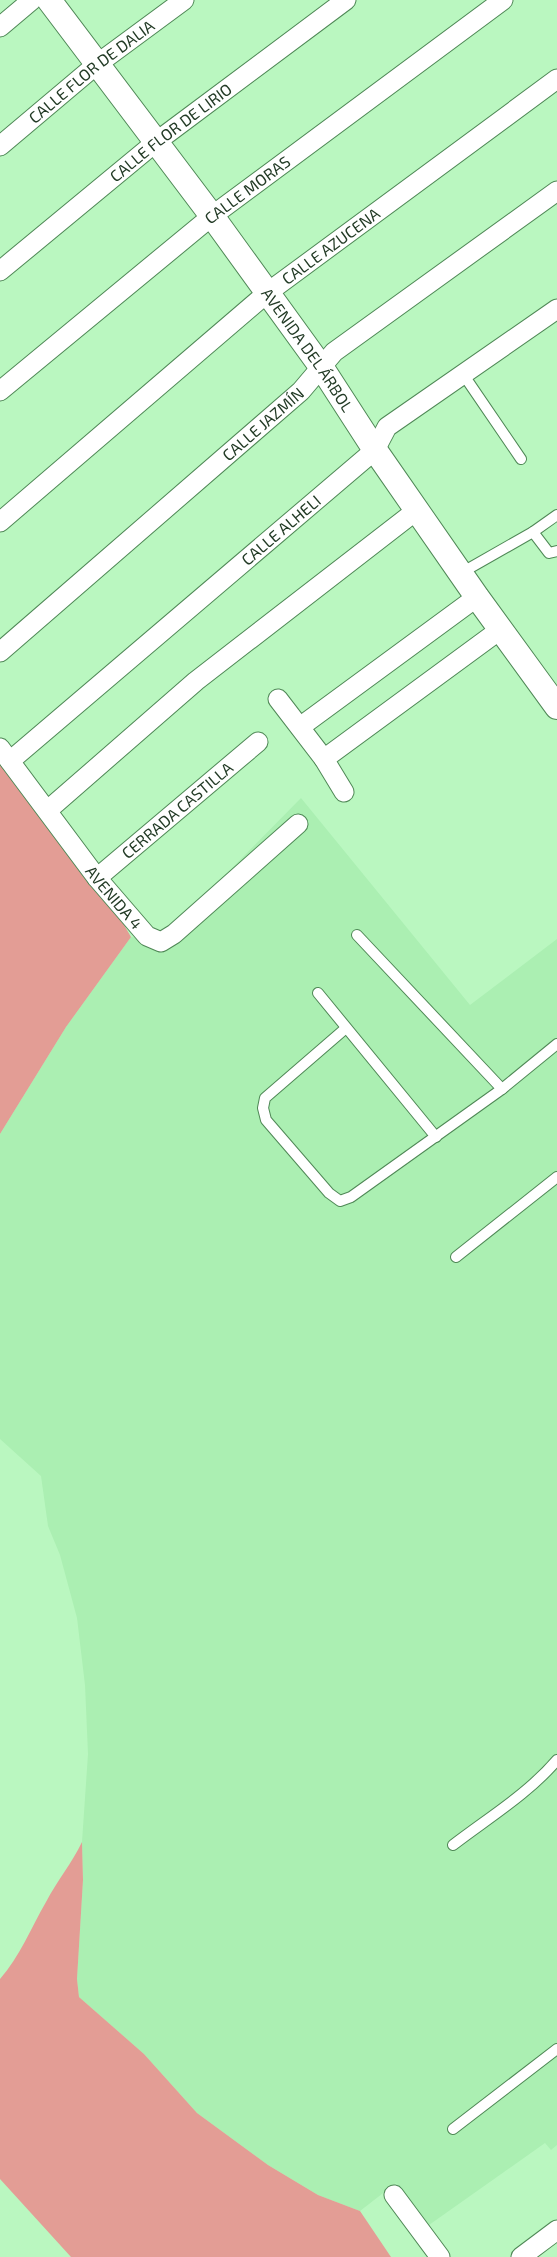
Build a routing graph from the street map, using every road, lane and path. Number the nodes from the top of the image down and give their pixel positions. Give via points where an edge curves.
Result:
1 (32, 0) edge
2 (49, 0) edge
3 (184, 0) edge
4 (346, 0) edge
5 (503, 0) edge
6 (0, 28) edge
7 (96, 65) junction
8 (557, 79) edge
9 (156, 142) junction
10 (0, 146) edge
11 (557, 191) edge
12 (212, 216) junction
13 (0, 271) edge
14 (266, 293) junction
15 (556, 313) edge
16 (322, 368) junction
17 (463, 374) junction
18 (0, 391) edge
19 (375, 450) junction
20 (521, 459) dead end
21 (417, 510) junction
22 (557, 515) edge
23 (0, 522) edge
24 (533, 532) junction
25 (557, 551) edge
26 (461, 573) junction
27 (477, 597) junction
28 (501, 629) junction
29 (0, 652) edge
30 (278, 698) dead end
31 (557, 707) edge
32 (300, 727) junction
33 (258, 742) dead end
34 (5, 754) edge
35 (324, 759) junction
36 (344, 792) dead end
37 (48, 810) junction
38 (298, 824) dead end
39 (97, 878) junction
40 (357, 935) dead end
41 (318, 993) dead end
42 (346, 1028) junction
43 (557, 1044) edge
44 (502, 1089) junction
45 (436, 1137) junction
46 (557, 1177) edge
47 (456, 1257) dead end
48 (557, 1760) edge
49 (453, 1845) dead end
50 (557, 2049) edge
51 (453, 2128) dead end
52 (394, 2194) dead end
53 (557, 2230) edge
54 (440, 2257) edge
55 (521, 2257) edge

1 - 6 street
2 - 7 street, AVENIDA DEL ÁRBOL
3 - 7 street, CALLE FLOR DE DALIA
4 - 9 street, CALLE FLOR DE LIRIO
5 - 12 street, CALLE MORAS
7 - 9 street, AVENIDA DEL ÁRBOL
7 - 10 street, CALLE FLOR DE DALIA
8 - 14 street, CALLE AZUCENA
9 - 12 street, AVENIDA DEL ÁRBOL
9 - 13 street, CALLE FLOR DE LIRIO
11 - 16 street, CALLE JAZMÍN via 334,352
12 - 14 street, AVENIDA DEL ÁRBOL
12 - 18 street, CALLE MORAS
14 - 16 street, AVENIDA DEL ÁRBOL
14 - 23 street, CALLE AZUCENA
15 - 17 street, CALLE ALHELI
16 - 19 street, AVENIDA DEL ÁRBOL
16 - 29 street, CALLE JAZMÍN via 301,391
17 - 19 street, CALLE ALHELI via 387,427
17 - 20 lane
19 - 21 street, AVENIDA DEL ÁRBOL
19 - 34 street, CALLE ALHELI
21 - 26 street, AVENIDA DEL ÁRBOL
21 - 37 street via 196,681
22 - 24 lane
24 - 25 lane via 549,554
24 - 26 lane
26 - 27 street, AVENIDA DEL ÁRBOL
27 - 28 street, AVENIDA DEL ÁRBOL
27 - 32 street
28 - 31 street, AVENIDA DEL ÁRBOL
28 - 35 street
30 - 32 street
32 - 35 street
33 - 39 street, CERRADA CASTILLA
34 - 37 street, AVENIDA 4
35 - 36 street
37 - 39 street, AVENIDA 4
38 - 39 street, AVENIDA 4 via 161,942 147,936
40 - 44 lane
41 - 42 lane
42 - 45 lane
42 - 45 lane via 264,1098 266,1120 340,1202
43 - 44 lane
44 - 45 lane
46 - 47 lane
48 - 49 lane via 523,1793
50 - 51 lane
52 - 54 street
53 - 55 street

